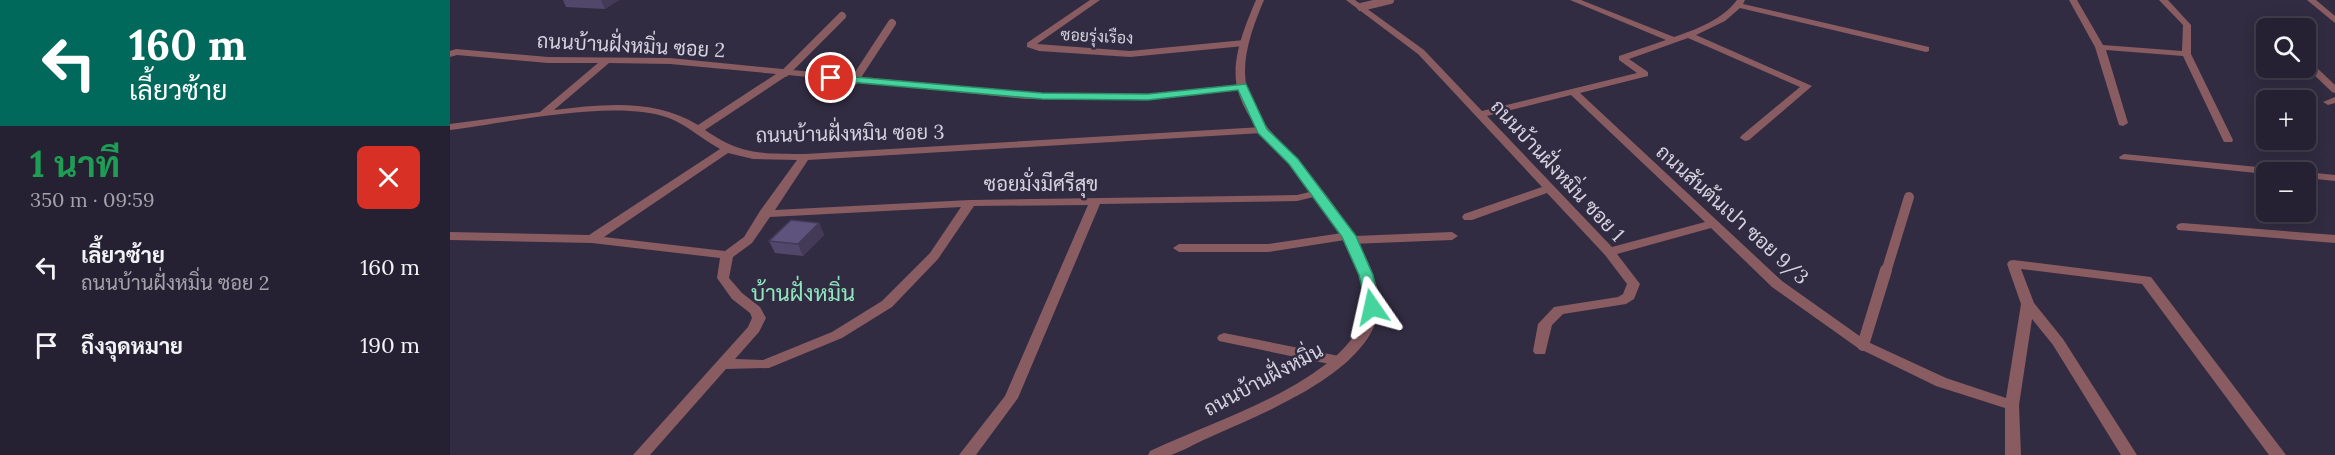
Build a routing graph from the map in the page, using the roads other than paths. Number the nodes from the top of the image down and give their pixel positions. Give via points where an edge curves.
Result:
1 (1096, 0) edge
2 (1260, 0) edge
3 (1350, 0) edge
4 (1390, 0) edge
5 (1574, 0) edge
6 (2073, 0) edge
7 (2163, 0) edge
8 (2311, 0) edge
9 (1739, 3) edge
10 (1361, 7) junction
11 (2330, 14) edge
12 (842, 16) dead end
13 (2335, 20) edge
14 (892, 23) dead end
15 (1691, 36) junction
16 (1673, 40) junction
17 (1244, 42) junction
18 (2100, 47) junction
19 (1926, 49) dead end
20 (450, 54) edge
21 (2187, 54) junction
22 (607, 60) junction
23 (2316, 72) edge
24 (785, 73) junction
25 (854, 81) junction
26 (1242, 87) junction
27 (2335, 90) edge
28 (1572, 91) junction
29 (1481, 114) junction
30 (542, 116) junction
31 (2123, 123) dead end
32 (450, 127) edge
33 (699, 129) junction
34 (1262, 130) junction
35 (1744, 138) dead end
36 (2228, 140) dead end
37 (728, 148) junction
38 (805, 157) junction
39 (2124, 157) dead end
40 (2256, 170) edge
41 (2316, 176) edge
42 (2335, 178) edge
43 (1547, 189) junction
44 (1318, 193) junction
45 (1909, 197) dead end
46 (1095, 202) junction
47 (970, 203) junction
48 (764, 214) junction
49 (1468, 217) dead end
50 (1712, 224) junction
51 (2182, 227) dead end
52 (450, 236) edge
53 (1452, 236) dead end
54 (1350, 238) junction
55 (592, 239) junction
56 (2335, 239) edge
57 (1179, 248) dead end
58 (1609, 252) junction
59 (727, 255) junction
60 (2028, 304) junction
61 (1224, 338) dead end
62 (1863, 345) junction
63 (1540, 351) dead end
64 (1339, 361) junction
65 (725, 364) junction
66 (2012, 405) junction
67 (641, 455) edge
68 (967, 455) edge
69 (1156, 455) edge
70 (2013, 455) edge
71 (2129, 455) edge
72 (2278, 455) edge

1 - 17 street, ซอยรุ่งเรือง via 1030,45 1130,54
2 - 17 street, ถนนบ้านฝั่งหมิ่น
3 - 10 street, ถนนบ้านฝั่งหมิ่น ซอย 1
4 - 10 lane
5 - 16 street
6 - 18 street
7 - 21 street via 2187,25
8 - 11 street
9 - 15 street
9 - 19 street
10 - 29 street, ถนนบ้านฝั่งหมิ่น ซอย 1 via 1422,52
11 - 13 street
12 - 24 lane
14 - 25 lane
15 - 16 street
15 - 35 street via 1807,86
16 - 28 street via 1622,58 1645,74
17 - 26 street, ถนนบ้านฝั่งหมิ่น
18 - 21 street
18 - 31 street
20 - 22 street, ถนนบ้านฝั่งหมิ่น ซอย 2
21 - 36 street
22 - 24 street, ถนนบ้านฝั่งหมิ่น ซอย 2 via 670,61
22 - 30 street
23 - 27 street
24 - 25 street, ถนนบ้านฝั่งหมิ่น ซอย 2
24 - 33 street
25 - 26 street, ถนนบ้านฝั่งหมิ่น ซอย 2 via 1042,96 1148,97
26 - 34 street, ถนนบ้านฝั่งหมิ่น
28 - 29 street
28 - 50 street, ถนนสันต้นเปา ซอย 9/3
29 - 43 street, ถนนบ้านฝั่งหมิ่น ซอย 1
30 - 32 street, ถนนบ้านฝั่งหมิน ซอย 3
30 - 33 street, ถนนบ้านฝั่งหมิน ซอย 3 via 629,109 664,113
33 - 37 street, ถนนบ้านฝั่งหมิน ซอย 3
34 - 38 street, ถนนบ้านฝั่งหมิน ซอย 3
34 - 44 street, ถนนบ้านฝั่งหมิ่น
37 - 38 street, ถนนบ้านฝั่งหมิน ซอย 3 via 736,153
37 - 55 street
38 - 48 street
39 - 40 street
41 - 42 street
43 - 49 street
43 - 58 street, ถนนบ้านฝั่งหมิ่น ซอย 1
44 - 46 street, ซอยมั่งมีศรีสุข via 1297,198
44 - 54 street, ถนนบ้านฝั่งหมิ่น
45 - 62 lane
46 - 47 street, ซอยมั่งมีศรีสุข
46 - 68 street via 1011,398
47 - 48 street, ซอยมั่งมีศรีสุข
47 - 65 street via 934,256 887,304 837,335 764,365
48 - 59 street via 748,240
50 - 58 street
50 - 62 street, ถนนสันต้นเปา ซอย 9/3 via 1777,285
51 - 56 street
52 - 55 street
53 - 54 street
54 - 57 street via 1268,248
54 - 64 street, ถนนบ้านฝั่งหมิ่น via 1366,275 1372,307 1364,332
55 - 59 street
58 - 63 street, ถนนบ้านฝั่งหมิ่น ซอย 1 via 1629,276 1634,290 1621,301 1559,310 1545,324
59 - 65 street via 723,278 759,318
60 - 66 street
60 - 71 street via 2058,342
60 - 72 street via 2013,264 2145,280
61 - 64 street
62 - 66 street, ถนนสันต้นเปา ซอย 9/3 via 1941,382
64 - 69 street, ถนนบ้านฝั่งหมิ่น via 1248,413
65 - 67 street
66 - 70 street

